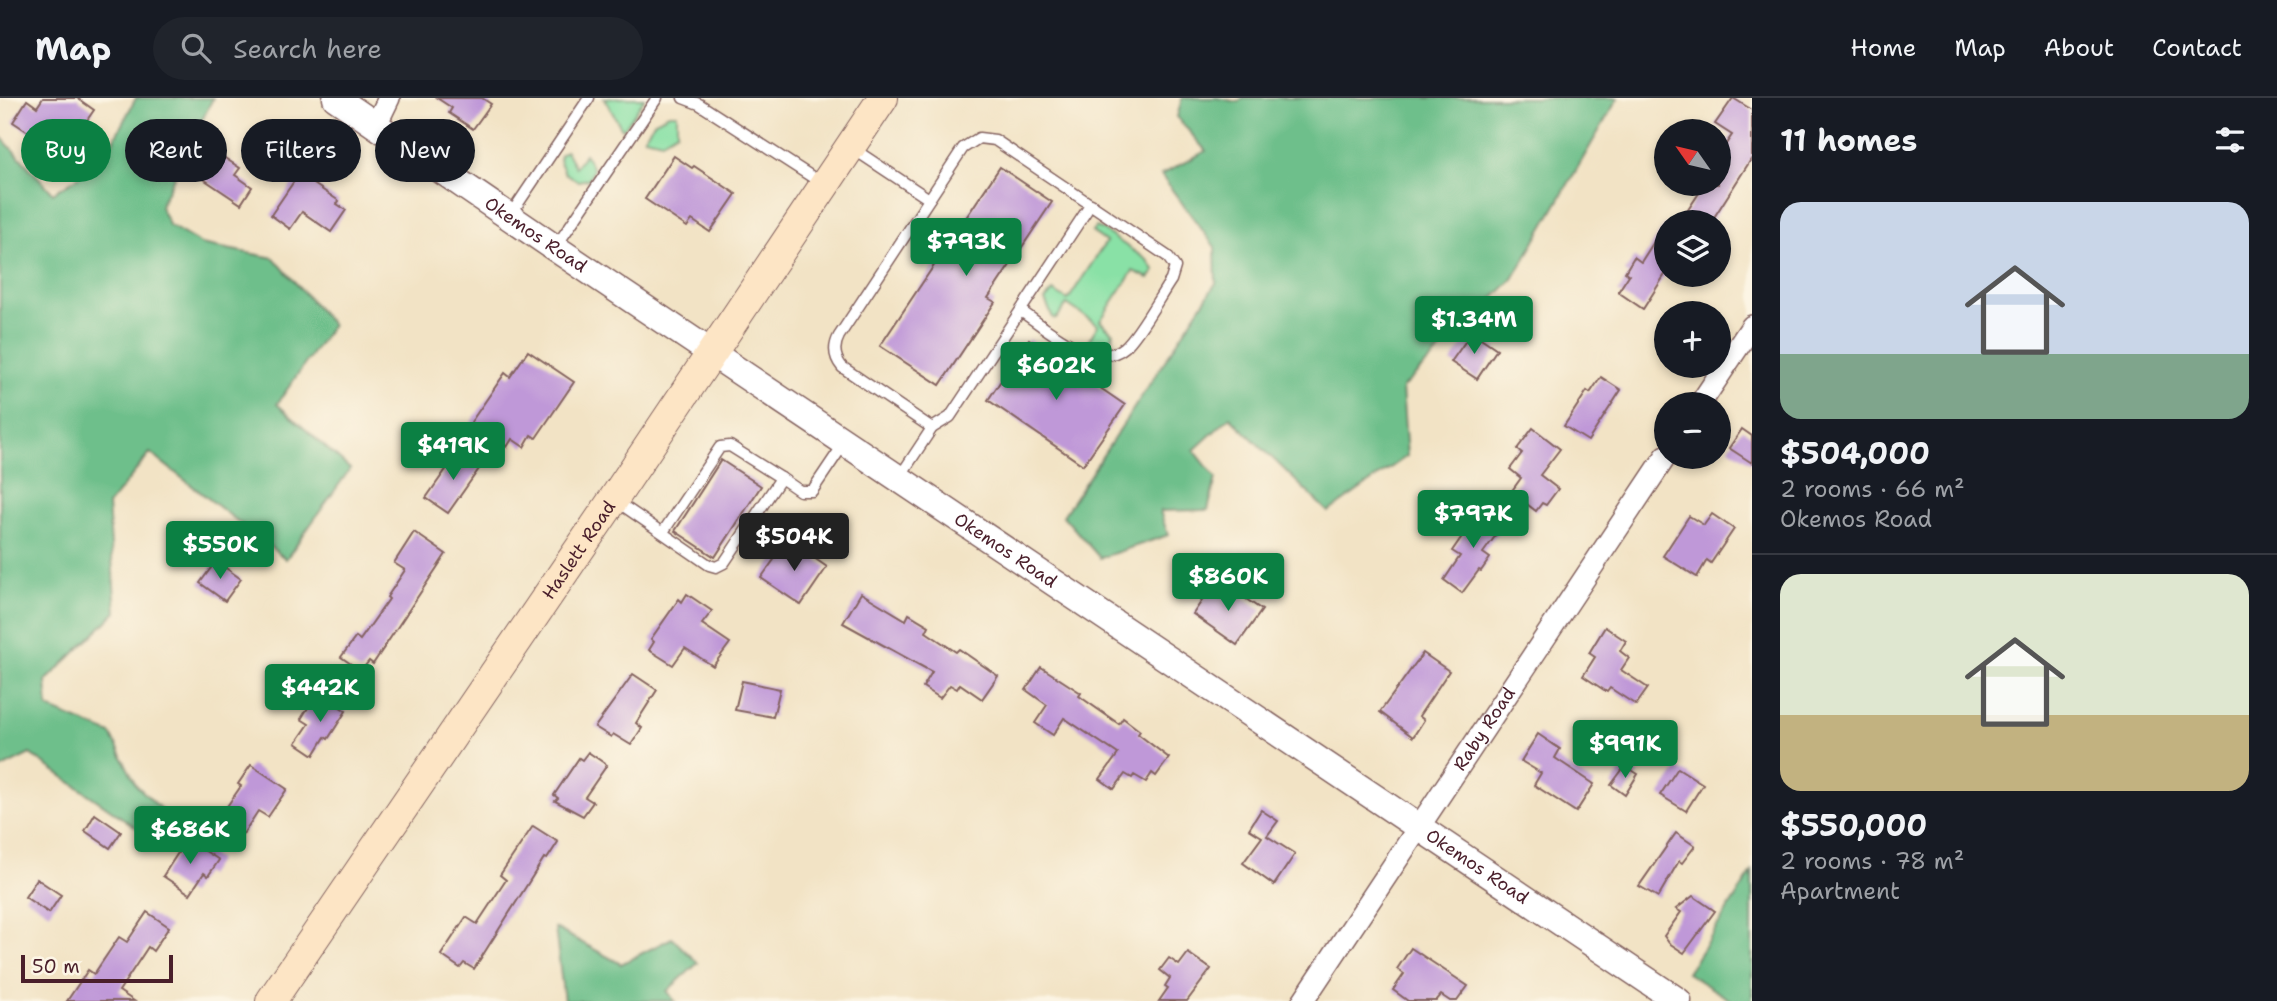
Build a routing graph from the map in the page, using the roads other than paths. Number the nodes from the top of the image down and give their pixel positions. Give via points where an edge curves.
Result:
1 (336, 98) edge
2 (389, 98) edge
3 (589, 98) edge
4 (657, 98) edge
5 (682, 98) edge
6 (883, 98) edge
7 (379, 119) edge
8 (375, 124) edge
9 (850, 147) junction
10 (458, 182) edge
11 (824, 186) junction
12 (929, 199) junction
13 (1091, 204) junction
14 (509, 217) junction
15 (555, 248) junction
16 (1020, 311) junction
17 (1752, 326) edge
18 (712, 354) junction
19 (1708, 392) edge
20 (932, 428) junction
21 (845, 442) junction
22 (1657, 469) edge
23 (781, 478) junction
24 (899, 478) junction
25 (614, 500) junction
26 (663, 533) junction
27 (1419, 828) junction
28 (271, 1001) edge
29 (1304, 1001) edge
30 (1678, 1001) edge

1 - 8 street, Okemos Road
2 - 7 street
3 - 14 lane
4 - 15 lane
5 - 11 lane via 699,104
6 - 9 main road, Haslett Road
9 - 11 main road, Haslett Road
9 - 12 lane
10 - 14 street, Okemos Road
11 - 18 main road, Haslett Road
12 - 13 lane via 963,148 987,138
12 - 20 lane via 835,348 842,367
13 - 16 lane
13 - 16 lane via 1167,256 1175,267 1171,280 1127,346 1112,353 1095,355 1078,349
14 - 15 street, Okemos Road
15 - 18 street, Okemos Road
16 - 20 lane via 950,417
17 - 19 street
18 - 21 street, Okemos Road
18 - 25 main road, Haslett Road
20 - 24 lane
21 - 23 lane via 812,491 800,491
21 - 24 street, Okemos Road
22 - 27 street, Raby Road
23 - 26 lane via 725,445 716,451 688,503
23 - 26 lane via 756,505 724,563 716,567
24 - 27 street, Okemos Road
25 - 26 lane
25 - 28 main road, Haslett Road
27 - 29 street, Raby Road
27 - 30 street, Okemos Road

